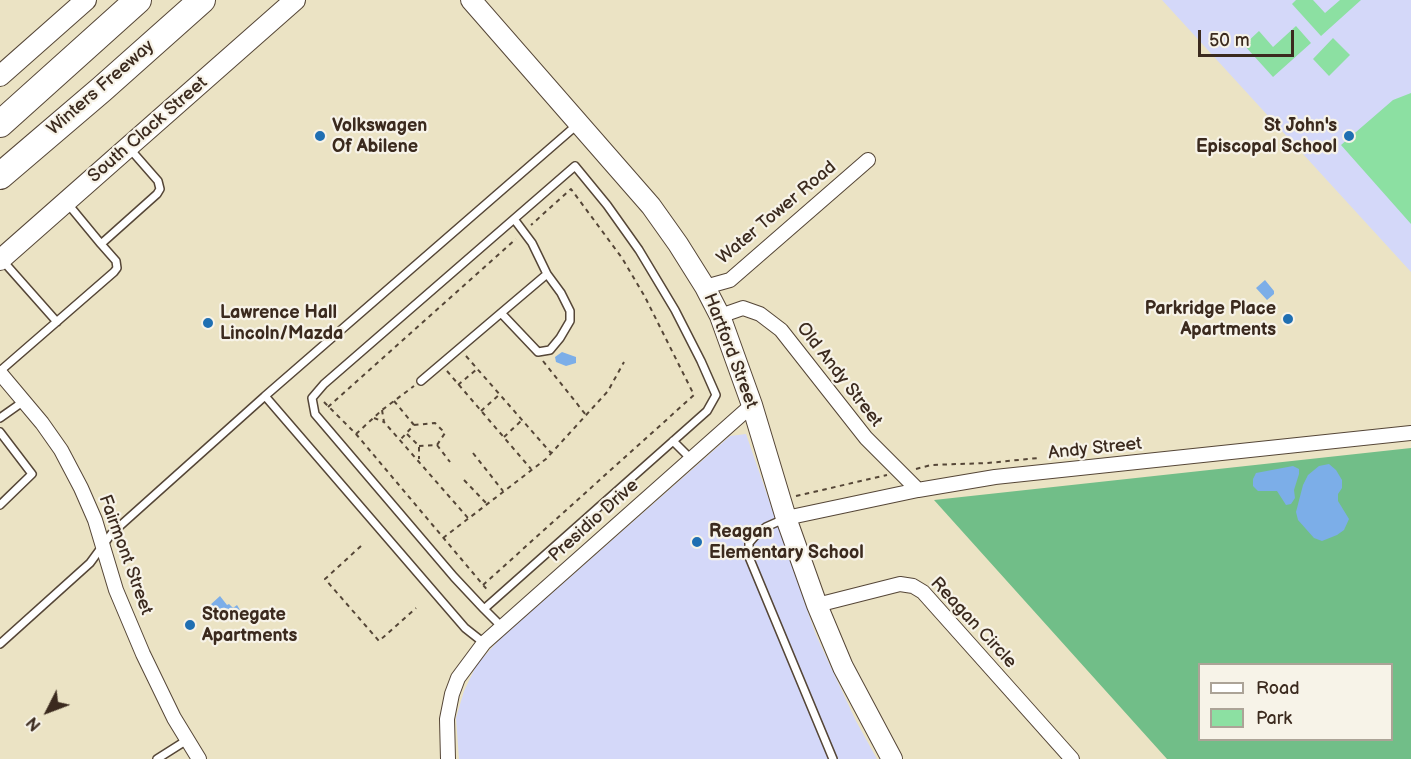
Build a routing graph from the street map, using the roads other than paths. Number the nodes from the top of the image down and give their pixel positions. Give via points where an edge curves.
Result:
1 (86, 0) edge
2 (138, 0) edge
3 (202, 0) edge
4 (295, 0) edge
5 (471, 0) edge
6 (0, 76) edge
7 (0, 124) edge
8 (578, 124) junction
9 (128, 147) junction
10 (868, 160) dead end
11 (0, 176) edge
12 (66, 202) junction
13 (514, 219) junction
14 (101, 244) junction
15 (0, 259) edge
16 (547, 274) junction
17 (705, 287) junction
18 (501, 313) junction
19 (720, 316) junction
20 (57, 322) junction
21 (0, 372) edge
22 (421, 381) road end
23 (265, 396) junction
24 (24, 401) junction
25 (752, 405) junction
26 (0, 418) edge
27 (0, 432) edge
28 (1411, 433) edge
29 (674, 441) junction
30 (691, 459) junction
31 (918, 490) junction
32 (0, 504) edge
33 (786, 518) junction
34 (102, 547) junction
35 (817, 604) junction
36 (484, 609) junction
37 (502, 627) junction
38 (484, 643) junction
39 (0, 644) edge
40 (187, 740) junction
41 (443, 758) edge
42 (157, 759) edge
43 (199, 759) edge
44 (833, 759) edge
45 (892, 759) edge
46 (1072, 759) edge

1 - 6 street
2 - 7 highway
3 - 11 highway, Winters Freeway
4 - 9 street, South Clack Street
5 - 8 street, Hartford Street
8 - 17 street, Hartford Street via 651,206
8 - 23 lane
9 - 12 street, South Clack Street
9 - 14 lane via 158,181 160,189
10 - 17 street, Water Tower Road via 730,280
12 - 14 lane
12 - 15 street, South Clack Street
13 - 16 lane via 532,243
13 - 29 lane via 575,166 607,205 675,310 716,395 707,411
13 - 36 lane via 312,398 315,414
14 - 20 lane via 116,261 117,268
15 - 20 lane
16 - 18 lane
16 - 18 lane via 570,311 565,332 550,350 535,351
17 - 19 street, Hartford Street
18 - 22 lane
19 - 25 street, Hartford Street
19 - 31 street, Old Andy Street via 743,308 760,314 781,330 866,438
20 - 21 lane
21 - 24 street, Fairmont Street
23 - 34 lane via 112,533
23 - 38 lane via 465,628
24 - 26 lane
24 - 34 street, Fairmont Street via 61,450 95,520
25 - 30 street, Presidio Drive
25 - 33 street, Hartford Street
27 - 32 lane via 32,474
28 - 31 street, Andy Street via 995,477
29 - 30 lane
29 - 36 lane
30 - 37 street, Presidio Drive
31 - 33 street, Andy Street
33 - 35 street, Hartford Street
33 - 44 lane via 755,536 749,543 749,557
34 - 39 lane via 90,563
34 - 40 street, Fairmont Street via 157,686
35 - 45 street, Hartford Street via 843,666
35 - 46 street, Reagan Circle via 900,584 923,592
36 - 37 lane
37 - 38 street, Presidio Drive
38 - 41 street, Presidio Drive via 458,678 452,694
40 - 42 lane
40 - 43 street, Fairmont Street

